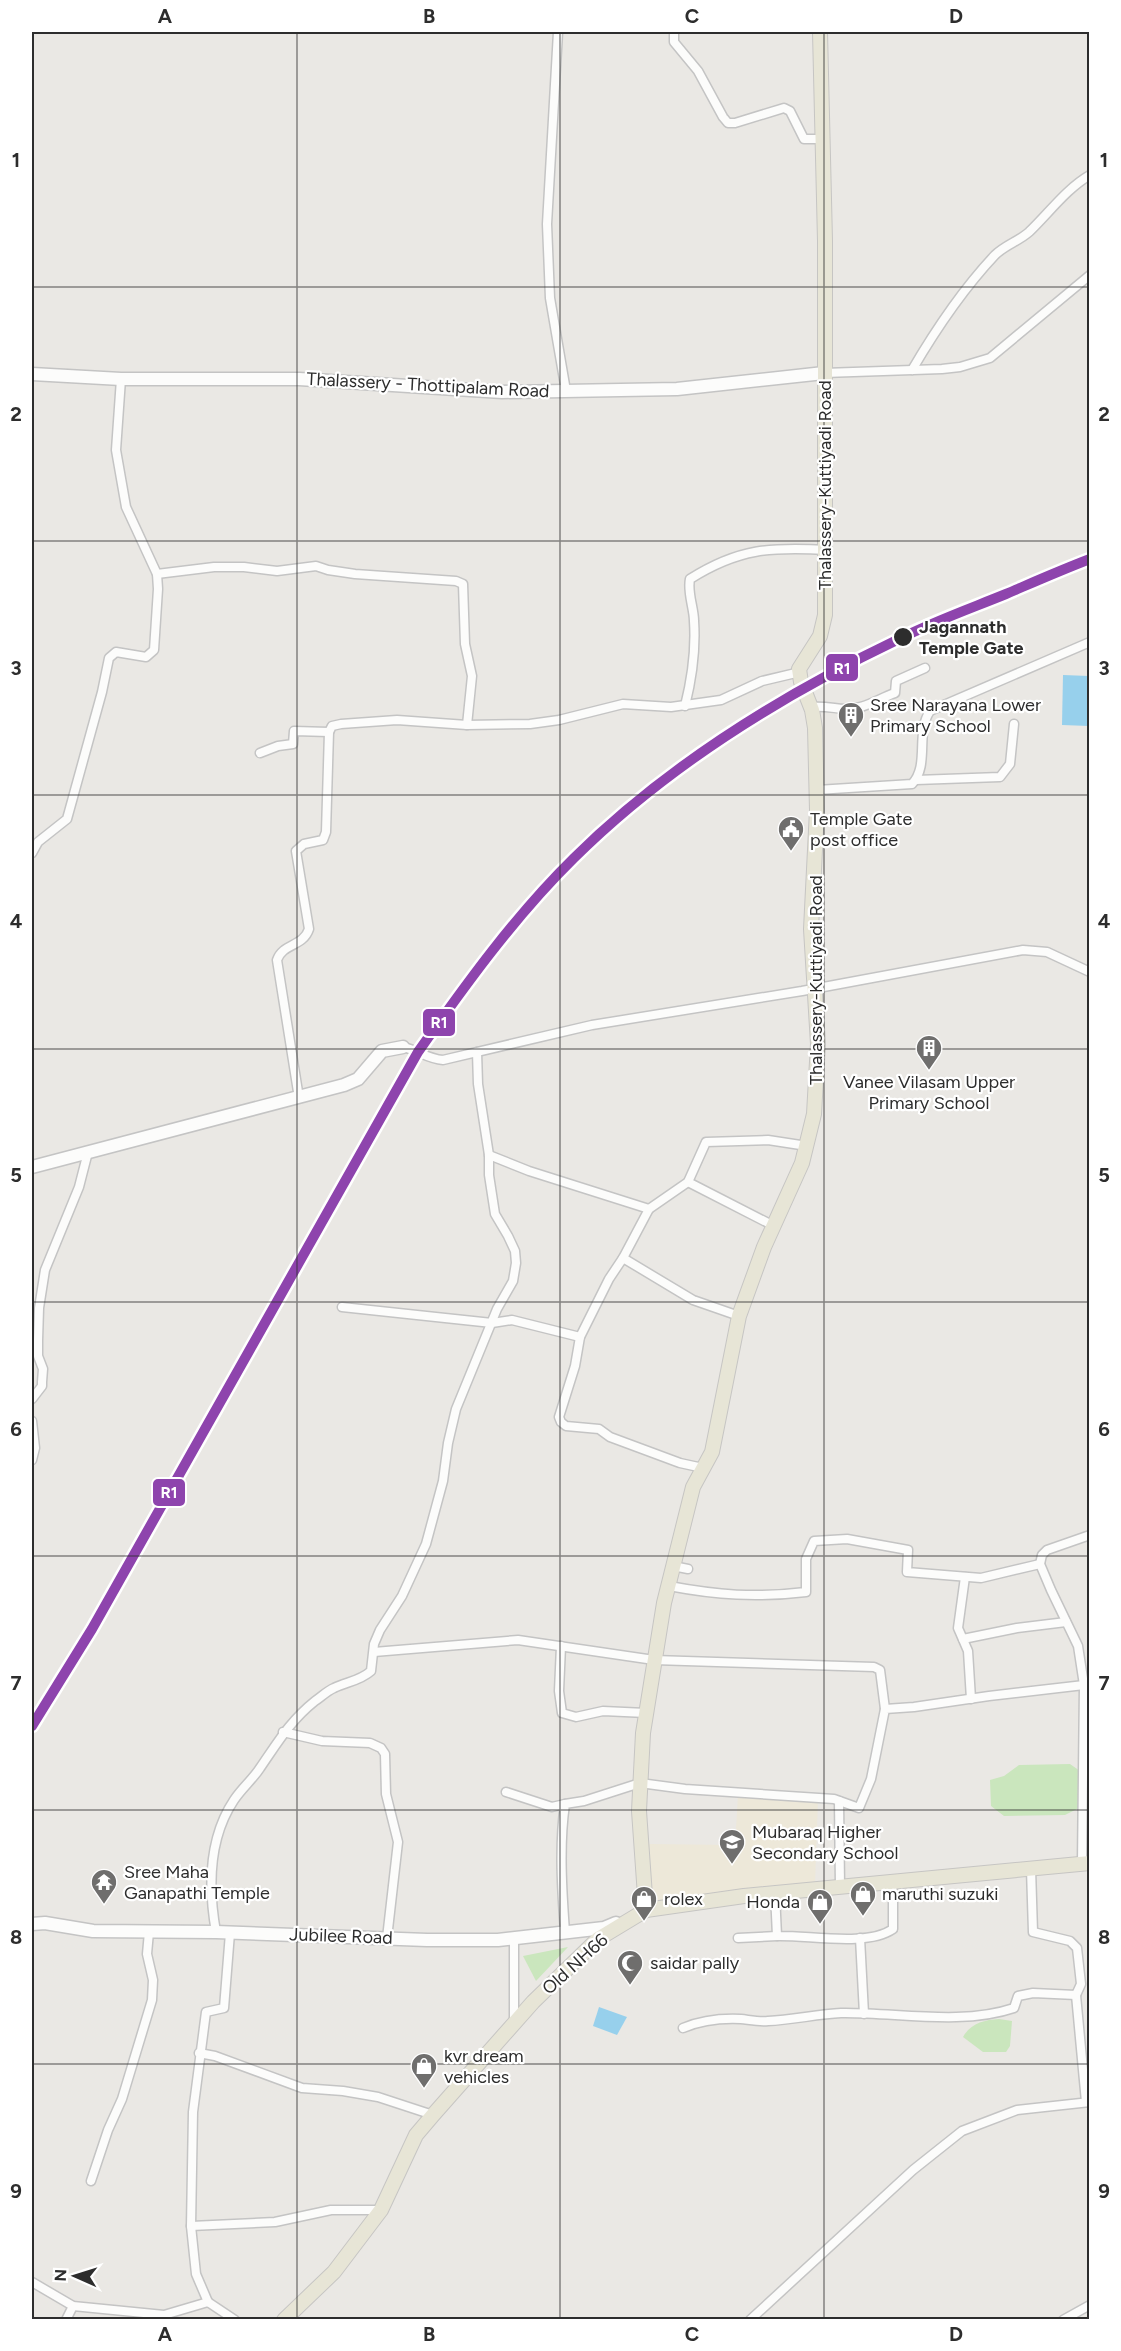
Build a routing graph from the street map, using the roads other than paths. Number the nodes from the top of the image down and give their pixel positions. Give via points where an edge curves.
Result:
1 (558, 32) edge
2 (674, 32) edge
3 (820, 32) edge
4 (823, 139) junction
5 (1089, 175) edge
6 (1089, 275) edge
7 (912, 370) junction
8 (824, 373) junction
9 (32, 374) edge
10 (121, 379) junction
11 (566, 391) junction
12 (827, 550) junction
13 (157, 574) junction
14 (1089, 642) edge
15 (925, 668) dead end
16 (800, 672) junction
17 (685, 706) junction
18 (811, 707) junction
19 (1014, 724) dead end
20 (467, 725) junction
21 (329, 732) junction
22 (260, 753) dead end
23 (916, 780) junction
24 (817, 790) junction
25 (32, 853) edge
26 (1089, 972) edge
27 (816, 987) junction
28 (403, 1047) joint
29 (477, 1052) junction
30 (299, 1098) junction
31 (807, 1146) junction
32 (88, 1152) junction
33 (489, 1155) junction
34 (32, 1167) edge
35 (688, 1182) junction
36 (650, 1209) junction
37 (774, 1226) junction
38 (623, 1258) junction
39 (342, 1307) dead end
40 (740, 1316) junction
41 (492, 1323) junction
42 (580, 1337) junction
43 (32, 1399) edge
44 (32, 1421) edge
45 (32, 1460) edge
46 (703, 1468) junction
47 (1089, 1535) edge
48 (1040, 1564) junction
49 (673, 1566) junction
50 (688, 1569) dead end
51 (965, 1577) junction
52 (669, 1586) junction
53 (1066, 1622) junction
54 (963, 1640) junction
55 (561, 1646) junction
56 (374, 1652) junction
57 (654, 1660) junction
58 (1084, 1685) junction
59 (971, 1699) junction
60 (885, 1709) junction
61 (646, 1713) junction
62 (283, 1732) junction
63 (640, 1783) junction
64 (506, 1792) dead end
65 (839, 1801) junction
66 (565, 1804) junction
67 (1086, 1863) edge
68 (1031, 1869) junction
69 (891, 1882) junction
70 (840, 1887) junction
71 (775, 1893) junction
72 (646, 1910) junction
73 (32, 1924) edge
74 (149, 1932) junction
75 (216, 1932) junction
76 (565, 1932) junction
77 (230, 1933) junction
78 (777, 1936) junction
79 (387, 1938) junction
80 (514, 1938) junction
81 (738, 1938) dead end
82 (860, 1938) junction
83 (1085, 1984) edge
84 (1076, 1995) junction
85 (864, 2014) junction
86 (514, 2023) junction
87 (683, 2028) dead end
88 (199, 2054) junction
89 (1088, 2102) edge
90 (433, 2115) junction
91 (91, 2181) dead end
92 (381, 2210) junction
93 (191, 2226) junction
94 (32, 2282) edge
95 (208, 2302) junction
96 (73, 2306) junction
97 (1089, 2306) edge
98 (66, 2319) edge
99 (235, 2319) edge
100 (284, 2319) edge
101 (750, 2319) edge
102 (1063, 2319) edge

1 - 11 street via 547,224 550,298
2 - 4 street via 674,42 698,71 728,123 784,108 790,111 804,139
3 - 4 main road, Thalassery-Kuttiyadi Road
4 - 8 main road, Thalassery-Kuttiyadi Road
5 - 7 street via 1028,233 997,254 935,329
6 - 7 street via 990,358 960,367
7 - 8 street
8 - 11 street, Thalassery - Thottipalam Road via 677,389
8 - 12 main road, Thalassery-Kuttiyadi Road
9 - 10 street, Thalassery - Thottipalam Road
10 - 11 street, Thalassery - Thottipalam Road via 299,379 502,392
10 - 13 street via 116,450 126,507
12 - 16 main road, Thalassery-Kuttiyadi Road via 825,621
12 - 17 street via 757,550 690,579 695,646
13 - 20 street via 214,567 277,571 316,566 355,574 463,584 465,644 472,676
13 - 25 street via 154,650 146,657 116,651 109,658 67,819 38,842
14 - 23 street via 930,711 924,720 920,776
15 - 18 street via 896,681 895,693 864,706
16 - 17 street via 762,681 721,700
16 - 18 main road, Thalassery-Kuttiyadi Road
17 - 20 street via 623,704 559,720
18 - 24 main road, Thalassery-Kuttiyadi Road
19 - 23 street via 1010,764 1000,777
20 - 21 street via 397,720 341,724 332,726
21 - 22 street via 294,731 293,744
21 - 30 street via 326,832 323,840 304,844 296,851 309,929 299,943 279,954 278,960
23 - 24 street via 901,787
24 - 27 main road, Thalassery-Kuttiyadi Road via 812,929
26 - 27 street via 1047,952 1023,950
27 - 29 street via 592,1025
27 - 31 main road, Thalassery-Kuttiyadi Road via 817,1090
28 - 29 street via 443,1060
28 - 30 street via 382,1051 352,1083
29 - 33 street
30 - 32 street
31 - 35 street via 768,1140 706,1142
31 - 37 main road, Thalassery-Kuttiyadi Road
32 - 34 street
32 - 43 street via 79,1187 45,1270 38,1341 42,1386
33 - 36 street
33 - 41 street via 495,1214 515,1251 516,1263 513,1281
35 - 36 street
35 - 37 street
36 - 38 street
37 - 40 main road, Thalassery-Kuttiyadi Road
38 - 40 street via 693,1300
38 - 42 street
39 - 41 street
40 - 46 main road, Thalassery-Kuttiyadi Road via 712,1452
41 - 42 street via 512,1320
41 - 56 street via 456,1409 426,1545 402,1596 380,1630
42 - 46 street via 559,1417 561,1422 599,1430 680,1463
44 - 45 street
46 - 49 main road, Thalassery-Kuttiyadi Road via 693,1487
47 - 48 street via 1047,1550
48 - 51 street via 988,1577
48 - 53 street
49 - 50 street
49 - 52 main road, Thalassery-Kuttiyadi Road
51 - 52 street via 907,1572 908,1550 847,1539 814,1541 806,1559 806,1593 766,1597
51 - 54 street via 958,1628
52 - 57 main road, Thalassery-Kuttiyadi Road
53 - 54 street
53 - 58 street via 1078,1646
54 - 59 street via 968,1651
55 - 56 street via 518,1640
55 - 57 street
55 - 61 street via 562,1713 576,1717 603,1711
56 - 62 street via 371,1671 333,1688
57 - 60 street via 874,1667 880,1670 883,1680
57 - 61 main road, Thalassery-Kuttiyadi Road
58 - 59 street
58 - 67 street
59 - 60 street
60 - 65 street via 871,1779 859,1808
61 - 63 main road, Thalassery-Kuttiyadi Road
62 - 75 street via 235,1798 215,1841 211,1900
62 - 79 street via 322,1741 370,1743 385,1754 386,1794 398,1842
63 - 65 street
63 - 66 street
63 - 72 main road, Thalassery-Kuttiyadi Road
64 - 66 street via 552,1807
65 - 70 street
66 - 76 street
67 - 68 main road, Old NH66
68 - 69 main road, Old NH66
68 - 83 street via 1033,1932 1070,1941 1077,1948
69 - 70 main road, Old NH66
69 - 82 street via 893,1929 884,1935
70 - 71 main road, Old NH66
71 - 72 main road, Old NH66
71 - 78 street
72 - 76 street, Jubilee Road via 604,1928
72 - 86 main road, Old NH66 via 598,1939
73 - 74 street, Jubilee Road
74 - 75 street, Jubilee Road
74 - 91 street via 152,2000 122,2099
75 - 77 street, Jubilee Road
76 - 80 street, Jubilee Road
77 - 79 street, Jubilee Road
77 - 88 street via 224,2008 206,2012
78 - 81 street
78 - 82 street
79 - 80 street, Jubilee Road
80 - 86 street
82 - 85 street
83 - 84 street
84 - 85 street via 1018,1996 1014,2008 993,2015
84 - 89 street
85 - 87 street via 839,2013 767,2022 718,2018
86 - 90 main road, Old NH66
88 - 90 street via 215,2055 302,2088 378,2097
88 - 93 street via 193,2112
89 - 101 street via 1017,2110 962,2131 913,2170
90 - 92 main road, Old NH66 via 416,2135
92 - 93 street via 331,2210 275,2222
92 - 100 main road, Old NH66 via 334,2272
93 - 95 street via 196,2274
94 - 96 street
95 - 96 street via 164,2315
95 - 99 street
96 - 98 street
97 - 102 street

